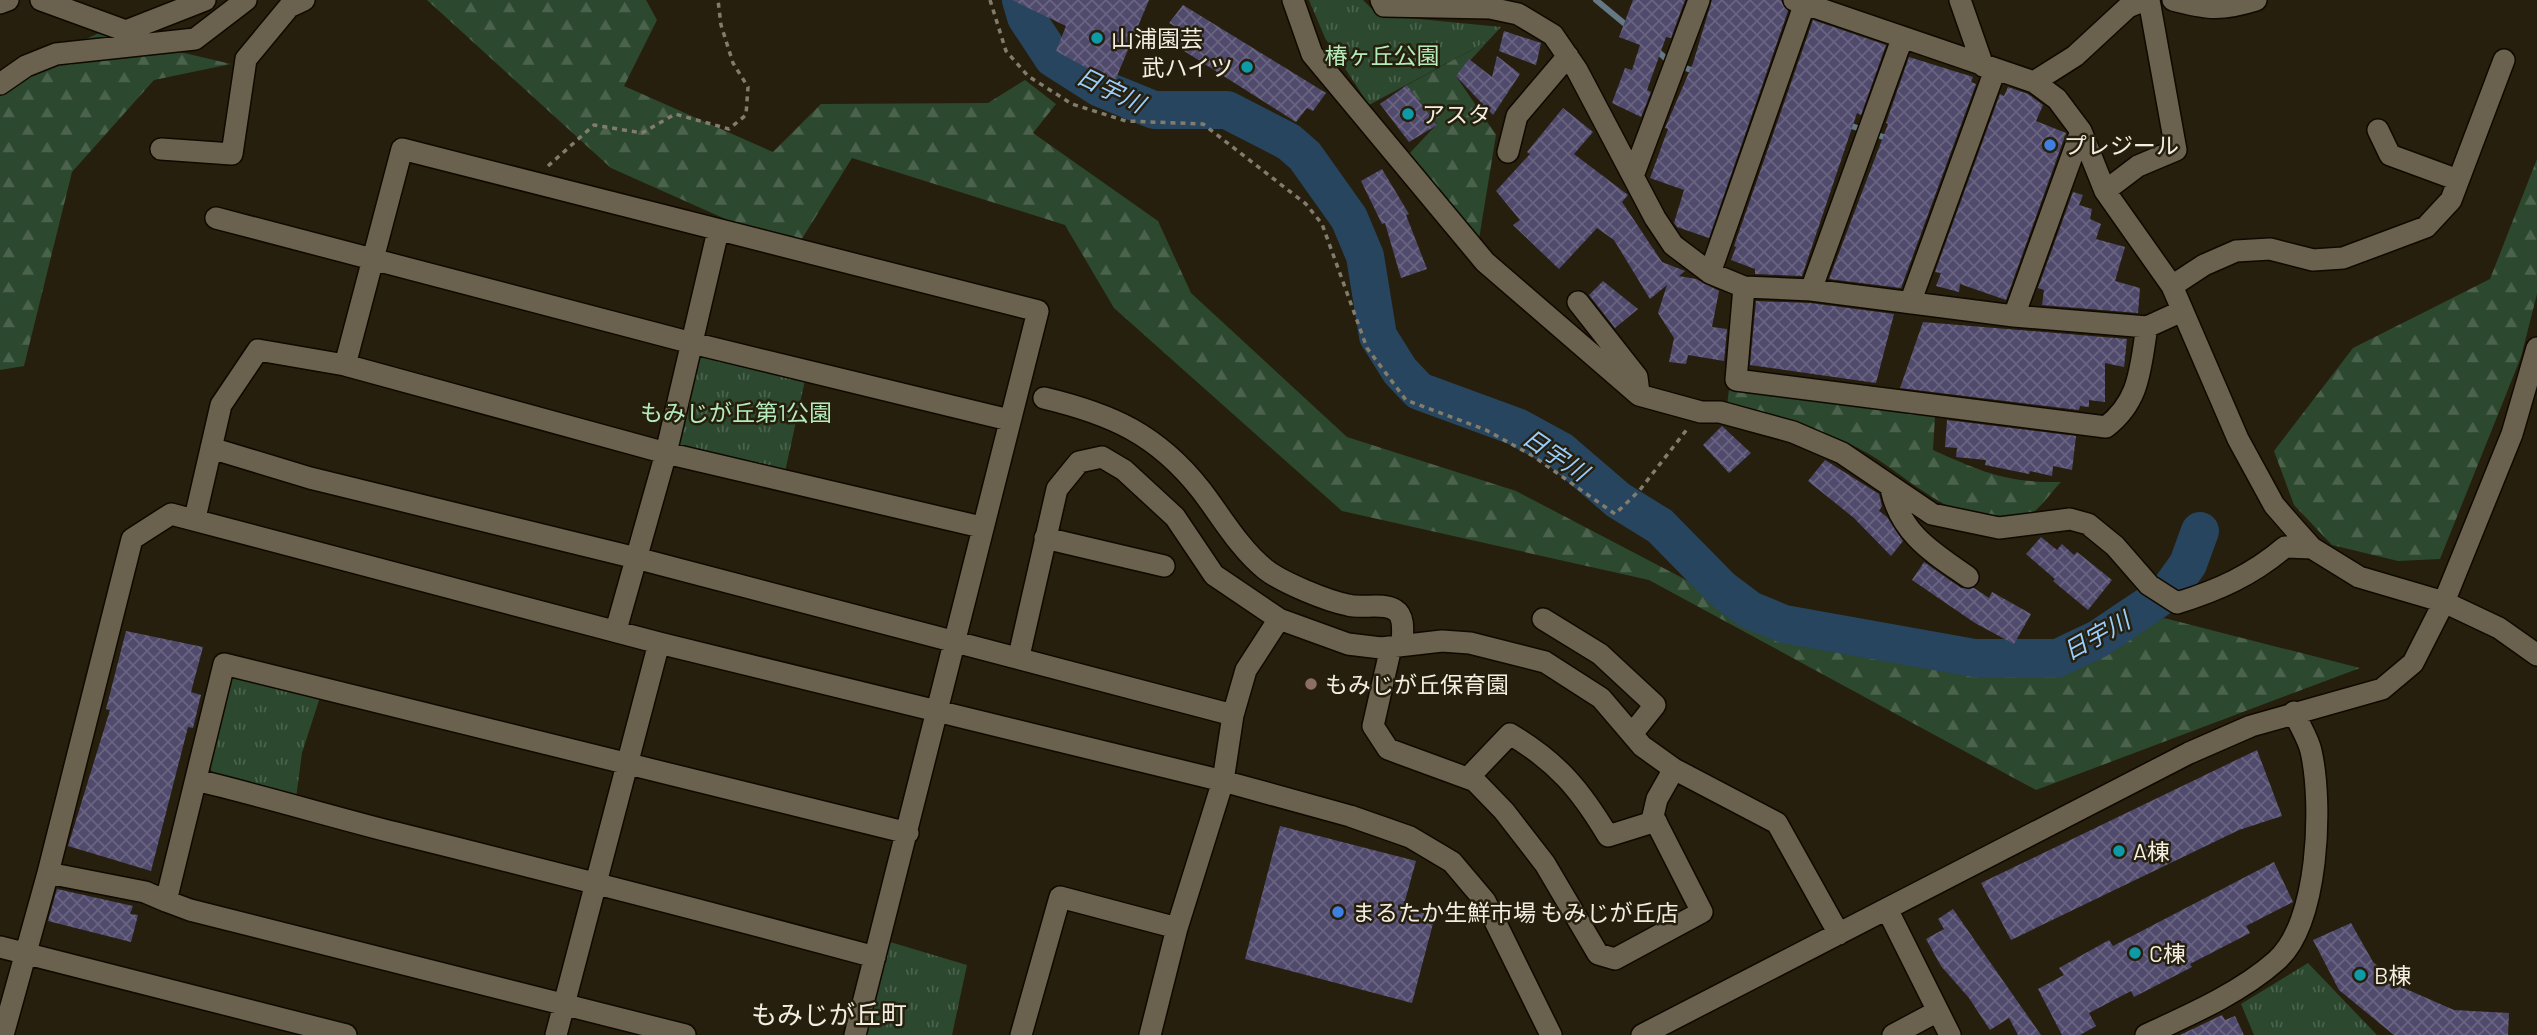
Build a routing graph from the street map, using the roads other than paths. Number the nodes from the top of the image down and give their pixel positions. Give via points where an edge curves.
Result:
1 (8, 0) edge
2 (41, 0) edge
3 (205, 0) edge
4 (246, 0) edge
5 (304, 0) edge
6 (1293, 0) edge
7 (1381, 0) edge
8 (1699, 0) edge
9 (1960, 0) edge
10 (2147, 0) edge
11 (2173, 0) edge
12 (2256, 0) edge
13 (1801, 1) edge
14 (0, 3) edge
15 (1902, 39) junction
16 (1568, 56) junction
17 (2493, 67) dead end
18 (1989, 68) junction
19 (2034, 82) junction
20 (0, 84) edge
21 (2378, 130) dead end
22 (2081, 131) junction
23 (161, 149) dead end
24 (1508, 152) dead end
25 (1633, 176) junction
26 (2458, 180) junction
27 (2105, 191) junction
28 (216, 218) dead end
29 (718, 231) junction
30 (373, 259) junction
31 (1710, 273) junction
32 (2172, 286) junction
33 (1744, 287) junction
34 (1811, 290) junction
35 (1578, 302) dead end
36 (1910, 303) junction
37 (2182, 311) junction
38 (2014, 316) junction
39 (2147, 327) junction
40 (692, 343) junction
41 (2537, 348) edge
42 (345, 365) junction
43 (1639, 395) junction
44 (1044, 398) dead end
45 (1009, 420) junction
46 (1118, 422) junction
47 (211, 448) junction
48 (666, 453) junction
49 (1102, 457) junction
50 (1891, 489) junction
51 (195, 518) junction
52 (981, 527) junction
53 (1045, 538) junction
54 (2312, 548) junction
55 (1251, 555) junction
56 (636, 558) junction
57 (1164, 566) dead end
58 (1968, 577) dead end
59 (1223, 581) junction
60 (2444, 601) junction
61 (1279, 619) junction
62 (1543, 619) dead end
63 (616, 630) junction
64 (955, 640) junction
65 (659, 643) junction
66 (1397, 646) junction
67 (2537, 655) edge
68 (1019, 656) junction
69 (936, 712) junction
70 (2294, 712) junction
71 (1233, 715) junction
72 (1632, 734) junction
73 (629, 765) junction
74 (1674, 769) junction
75 (1468, 778) junction
76 (196, 780) junction
77 (1223, 781) junction
78 (1656, 821) junction
79 (908, 833) junction
80 (48, 873) junction
81 (597, 883) junction
82 (166, 901) junction
83 (1887, 909) junction
84 (1177, 928) junction
85 (1839, 934) junction
86 (0, 947) edge
87 (25, 953) junction
88 (875, 957) junction
89 (564, 1005) junction
90 (1938, 1011) junction
91 (3, 1035) edge
92 (346, 1035) edge
93 (556, 1035) edge
94 (685, 1035) edge
95 (855, 1035) edge
96 (1021, 1035) edge
97 (1150, 1035) edge
98 (1551, 1035) edge
99 (1642, 1035) edge
100 (1893, 1035) edge
101 (1950, 1035) edge
102 (2146, 1035) edge

1 - 14 street
2 - 3 street via 126,31
4 - 20 street via 195,39 56,54 26,66
5 - 23 street via 289,8 246,59 232,154
6 - 43 street via 1312,54 1485,262
7 - 16 street via 1384,6 1490,8 1518,14 1553,35
8 - 25 street
9 - 18 street
10 - 19 street via 2128,7 2075,56
10 - 27 street via 2176,150 2138,166
11 - 12 street via 2208,9 2228,9
13 - 15 street
13 - 31 street
15 - 18 street
15 - 34 street
16 - 24 street via 1517,116
16 - 25 street
17 - 26 street
18 - 19 street
18 - 36 street via 1962,163
19 - 22 street via 2057,99
21 - 26 street via 2390,155
22 - 27 street
22 - 38 street
25 - 31 street via 1673,245
26 - 32 street via 2451,200 2426,227 2343,258 2313,260 2270,249 2236,251
27 - 32 street
28 - 30 street
29 - 30 street via 402,149
29 - 40 street
29 - 45 street via 1038,311
30 - 40 street
30 - 42 street
31 - 33 street
32 - 37 street
33 - 34 street
33 - 39 street via 1736,380 2106,427 2135,396
34 - 36 street
35 - 43 street via 1637,377
36 - 38 street
37 - 39 street
37 - 54 street via 2238,439 2274,505
38 - 39 street
40 - 45 street
40 - 48 street
41 - 60 street via 2512,435
42 - 47 street via 258,350 221,405
42 - 48 street
43 - 50 street via 1793,432 1842,453
44 - 46 street via 1096,410
45 - 52 street
46 - 49 street
46 - 55 street via 1170,455
47 - 51 street
47 - 56 street via 310,478
48 - 52 street
48 - 56 street
49 - 53 street via 1079,462 1057,489
49 - 59 street via 1124,470 1175,517
50 - 54 street via 1932,514 1999,528 2070,519 2088,524 2150,584 2178,603 2221,589 2261,568 2286,547
50 - 58 street via 1896,514 1925,548
51 - 63 street
51 - 80 street via 171,514 132,539
52 - 64 street
53 - 57 street
53 - 68 street
54 - 60 street via 2360,577
55 - 59 street
55 - 66 street via 1266,570 1349,606 1397,611 1402,618
56 - 63 street
56 - 64 street
59 - 61 street
60 - 67 street via 2499,628
60 - 70 street via 2413,663 2382,689
61 - 66 street via 1348,645
61 - 71 street via 1247,670
62 - 72 street via 1600,654 1656,705
63 - 65 street
64 - 68 street
64 - 69 street
65 - 69 street
65 - 73 street
66 - 72 street via 1443,640 1471,643 1545,662 1601,698
66 - 75 street via 1373,726 1388,750
68 - 71 street
69 - 77 street
69 - 79 street
70 - 83 street via 2189,753
70 - 102 street via 2311,751 2315,801 2316,859 2305,915 2277,960 2209,1003
71 - 77 street
72 - 74 street
73 - 76 street via 224,664
73 - 79 street
73 - 81 street
74 - 78 street via 1657,799
74 - 85 street via 1777,823
75 - 78 street via 1510,734 1545,755 1568,778 1608,836
75 - 78 street via 1504,811 1545,864 1598,954 1615,959 1702,912
76 - 81 street
76 - 82 street
77 - 84 street
77 - 98 street via 1410,837 1452,862 1485,901
79 - 88 street
80 - 82 street via 145,892
80 - 87 street
81 - 88 street
81 - 89 street
82 - 89 street via 190,911
83 - 85 street
83 - 90 street
84 - 96 street via 1060,897
84 - 97 street
85 - 99 street
86 - 87 street
87 - 91 street
87 - 92 street
88 - 95 street
89 - 93 street
89 - 94 street
90 - 100 street
90 - 101 street

